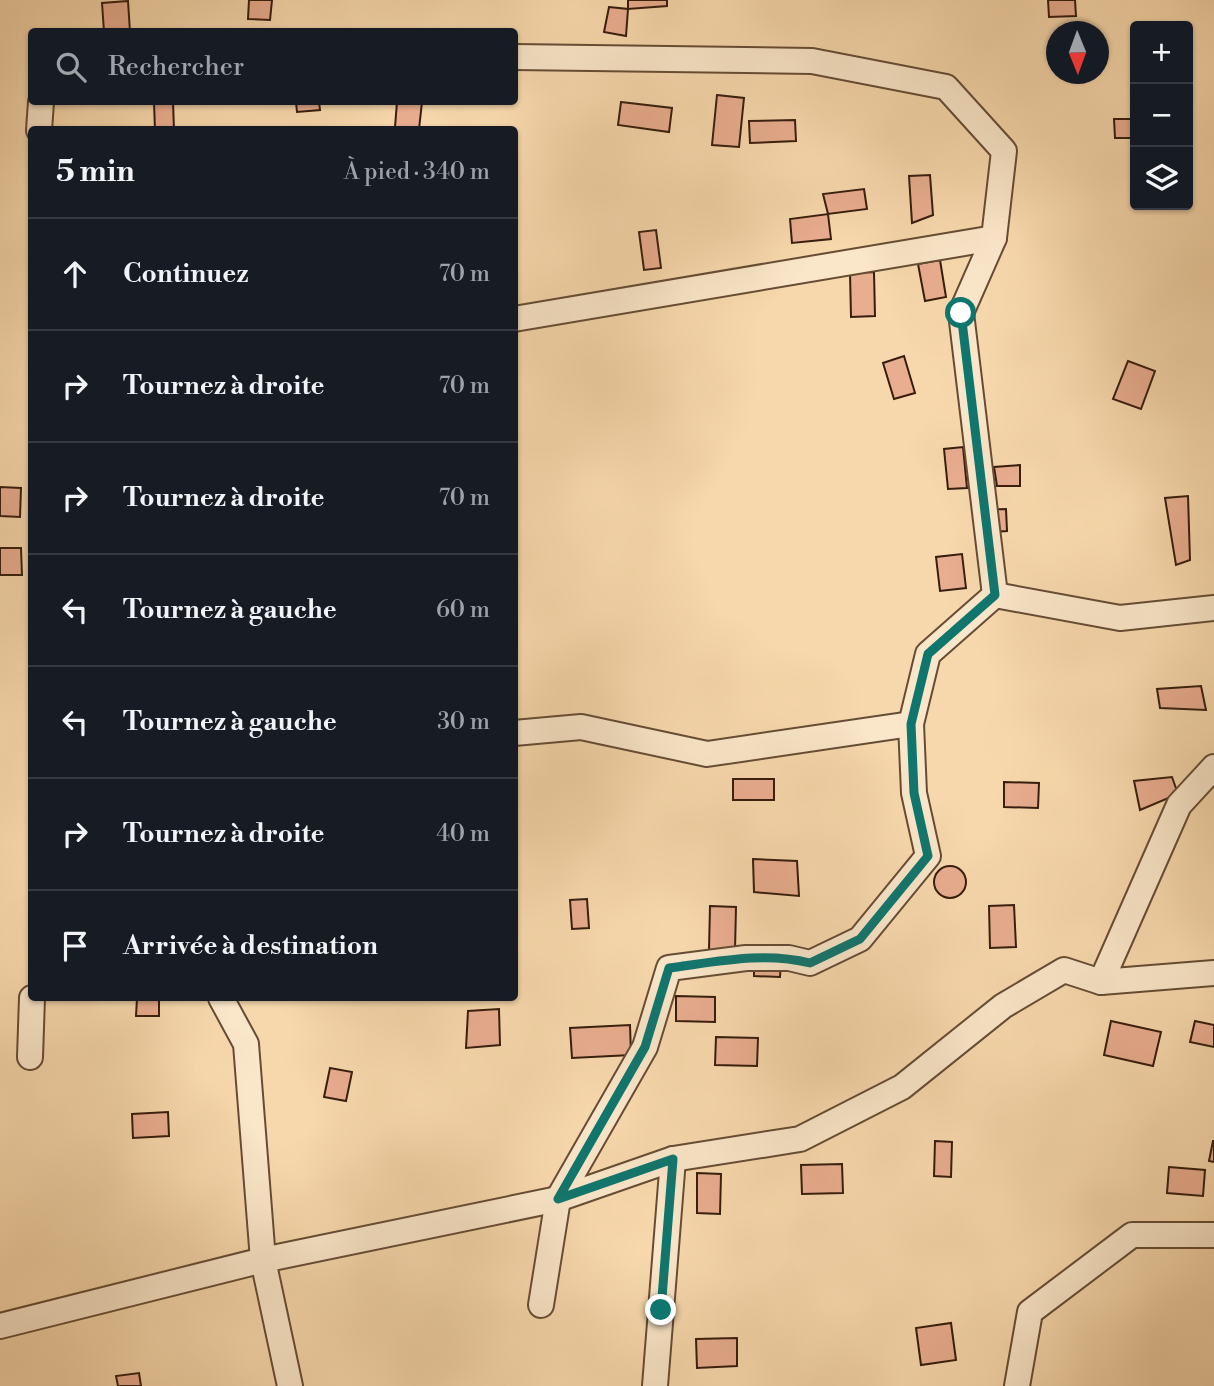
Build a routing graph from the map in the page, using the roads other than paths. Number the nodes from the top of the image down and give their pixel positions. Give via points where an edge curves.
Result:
1 (518, 57) edge
2 (41, 105) edge
3 (39, 126) edge
4 (994, 238) junction
5 (518, 318) edge
6 (995, 595) junction
7 (1214, 608) edge
8 (911, 724) junction
9 (518, 733) edge
10 (1214, 767) edge
11 (1214, 973) edge
12 (1101, 982) junction
13 (32, 1001) edge
14 (223, 1001) edge
15 (30, 1057) dead end
16 (673, 1159) junction
17 (558, 1199) junction
18 (1214, 1235) edge
19 (263, 1260) junction
20 (541, 1305) dead end
21 (0, 1326) edge
22 (290, 1386) edge
23 (655, 1386) edge
24 (1017, 1386) edge

1 - 4 street via 812,61 946,87 1004,151
2 - 3 street
4 - 5 street
4 - 6 street via 961,313
6 - 7 street via 1120,618
6 - 8 street via 928,654
8 - 9 street via 707,754 581,727
8 - 17 street via 914,793 928,856 860,939 810,963 747,958 669,968 645,1047
10 - 12 street via 1179,805
11 - 12 street
12 - 16 street via 1064,970 1003,1006 902,1087 800,1139
13 - 15 street
14 - 19 street via 246,1044
16 - 17 street
16 - 23 street
17 - 19 street
17 - 20 street
18 - 24 street via 1132,1236 1030,1312
19 - 21 street
19 - 22 street

